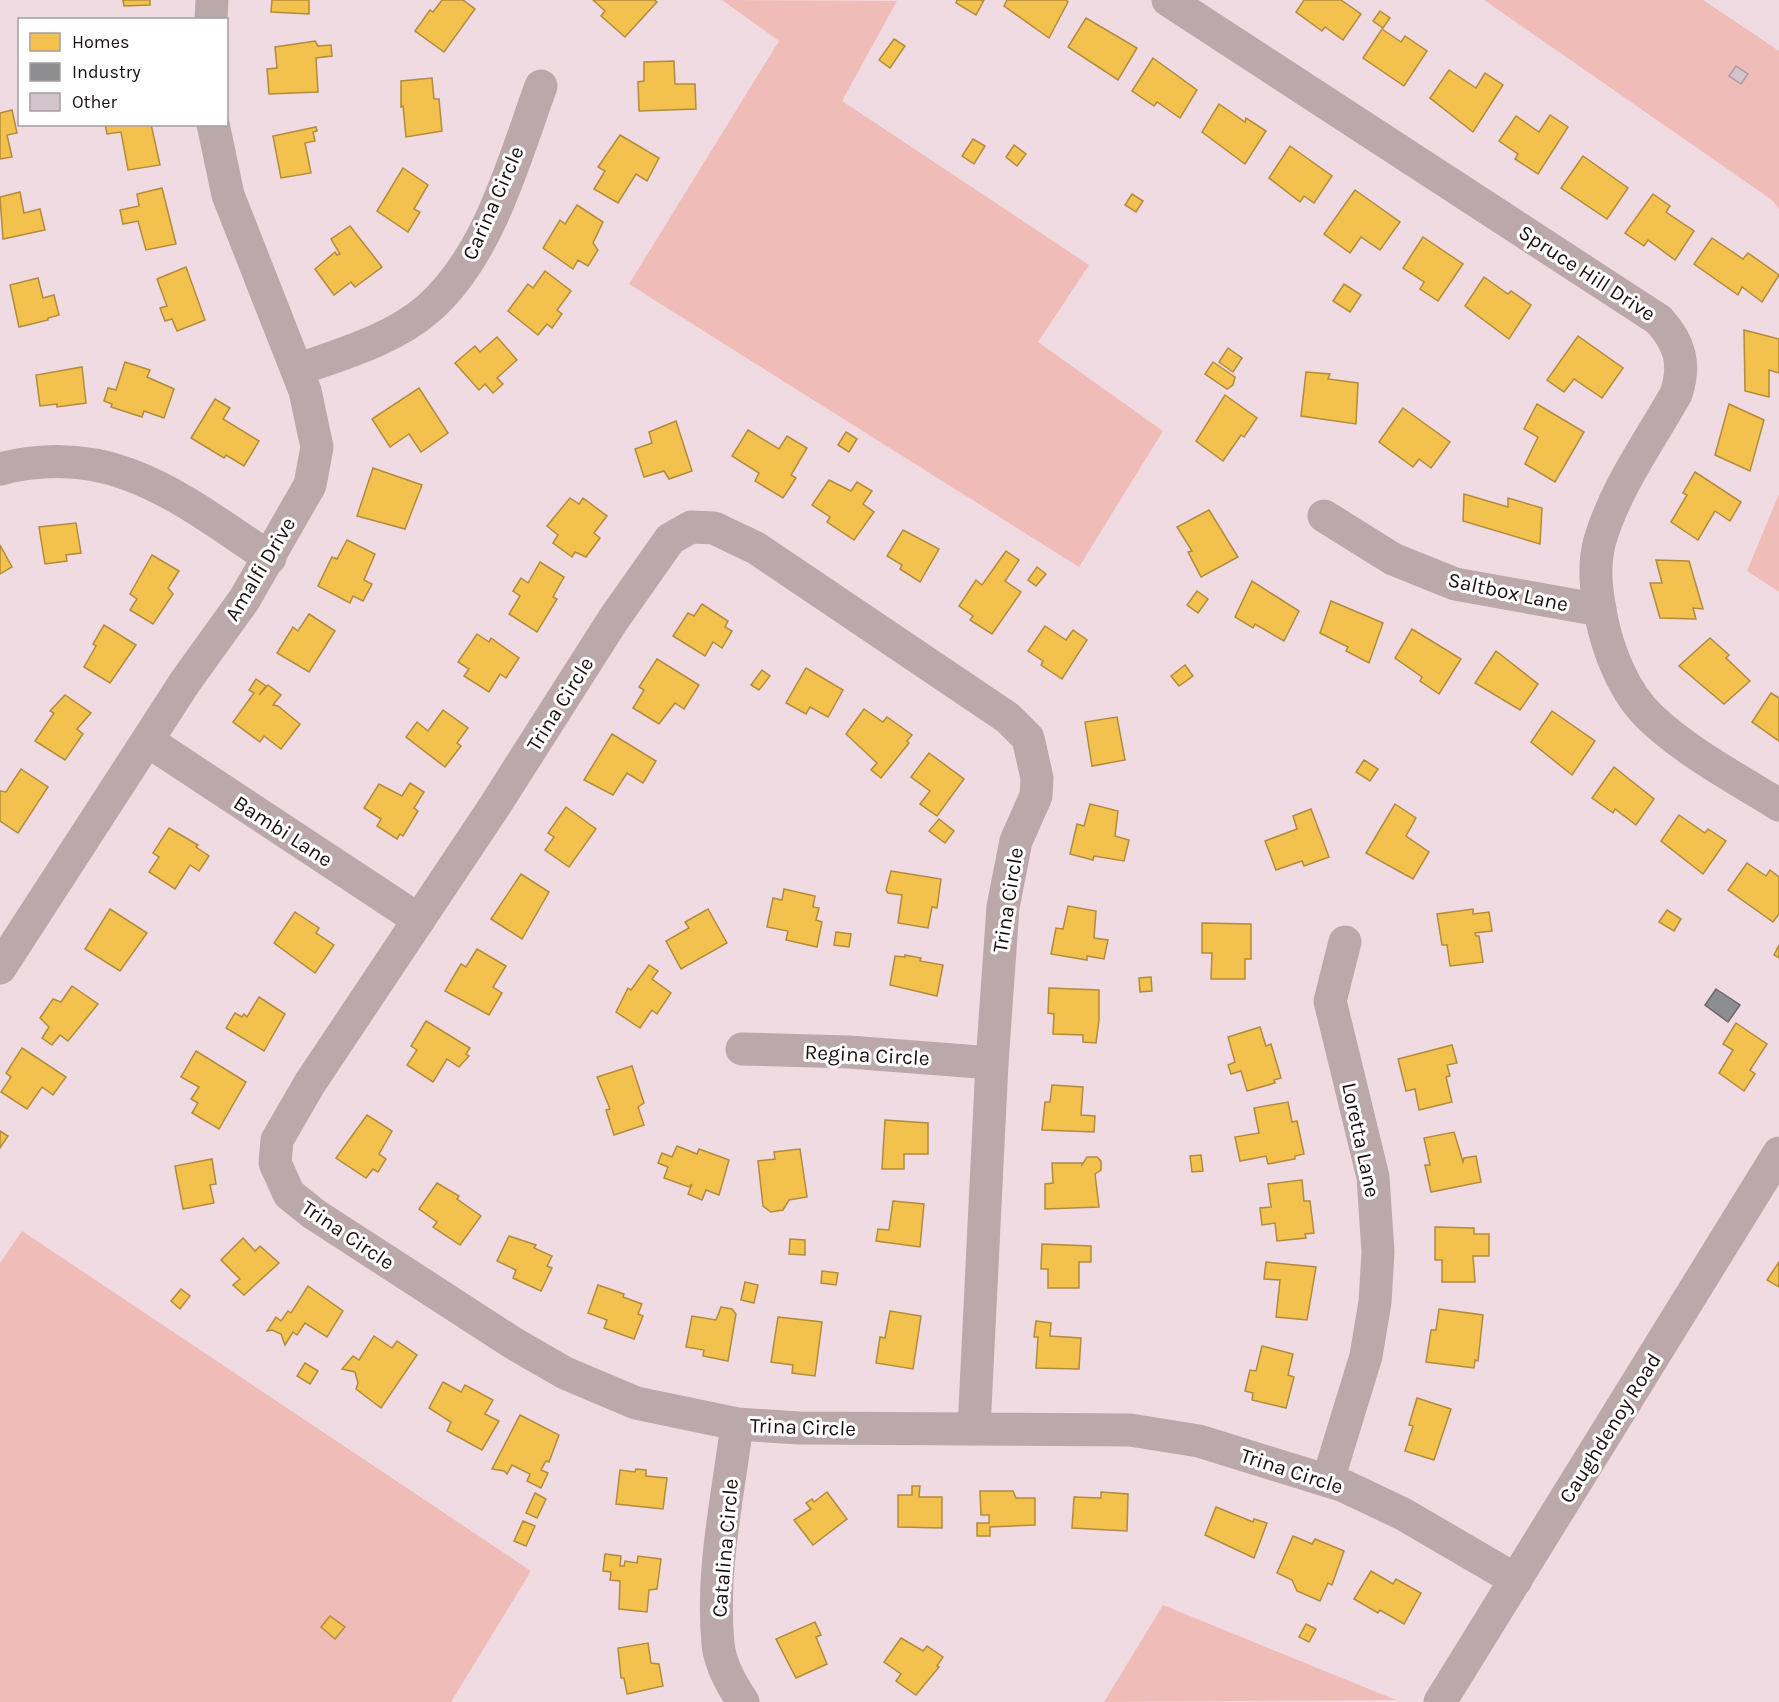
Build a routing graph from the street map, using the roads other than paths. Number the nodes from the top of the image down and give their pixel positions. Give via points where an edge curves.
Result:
1 (212, 0) edge
2 (1168, 0) edge
3 (211, 18) edge
4 (541, 86) dead end
5 (213, 126) edge
6 (297, 370) junction
7 (0, 469) edge
8 (1324, 516) dead end
9 (270, 558) junction
10 (1600, 610) junction
11 (148, 741) junction
12 (1779, 806) edge
13 (419, 920) junction
14 (1345, 942) dead end
15 (0, 969) edge
16 (742, 1050) dead end
17 (992, 1064) junction
18 (1779, 1153) edge
19 (737, 1424) junction
20 (974, 1429) junction
21 (1328, 1480) junction
22 (1516, 1580) junction
23 (743, 1702) edge
24 (1440, 1702) edge

1 - 3 street
2 - 10 street, Spruce Hill Drive via 1667,328 1679,353 1682,376 1676,394 1613,504 1600,541 1594,573
4 - 6 street, Carina Circle via 503,190 466,265 428,309 384,337
5 - 6 street, Amalfi Drive via 228,195
6 - 9 street, Amalfi Drive via 317,447 310,486
7 - 9 street via 25,462 76,460 125,471 172,493
8 - 10 street, Saltbox Lane via 1393,559 1455,584
9 - 11 street, Amalfi Drive
10 - 12 street, Spruce Hill Drive via 1606,639 1625,681 1650,717 1685,745
11 - 13 street, Bambi Lane
11 - 15 street, Amalfi Drive
13 - 17 street, Trina Circle via 669,539 691,527 714,528 756,548 1008,717 1028,738 1037,778 1036,796 1016,841 1002,907
13 - 19 street, Trina Circle via 310,1083 277,1140 275,1163 289,1194 503,1337 565,1373 636,1403
14 - 21 street, Loretta Lane via 1330,1001 1373,1177 1378,1252 1376,1302 1366,1356
16 - 17 street, Regina Circle via 849,1052
17 - 20 street, Trina Circle
18 - 22 street, Caughdenoy Road
19 - 20 street, Trina Circle
19 - 23 street, Catalina Circle via 718,1572 718,1646 729,1681
20 - 21 street, Trina Circle via 1130,1430 1199,1441
21 - 22 street, Trina Circle via 1403,1514
22 - 24 street, Caughdenoy Road

